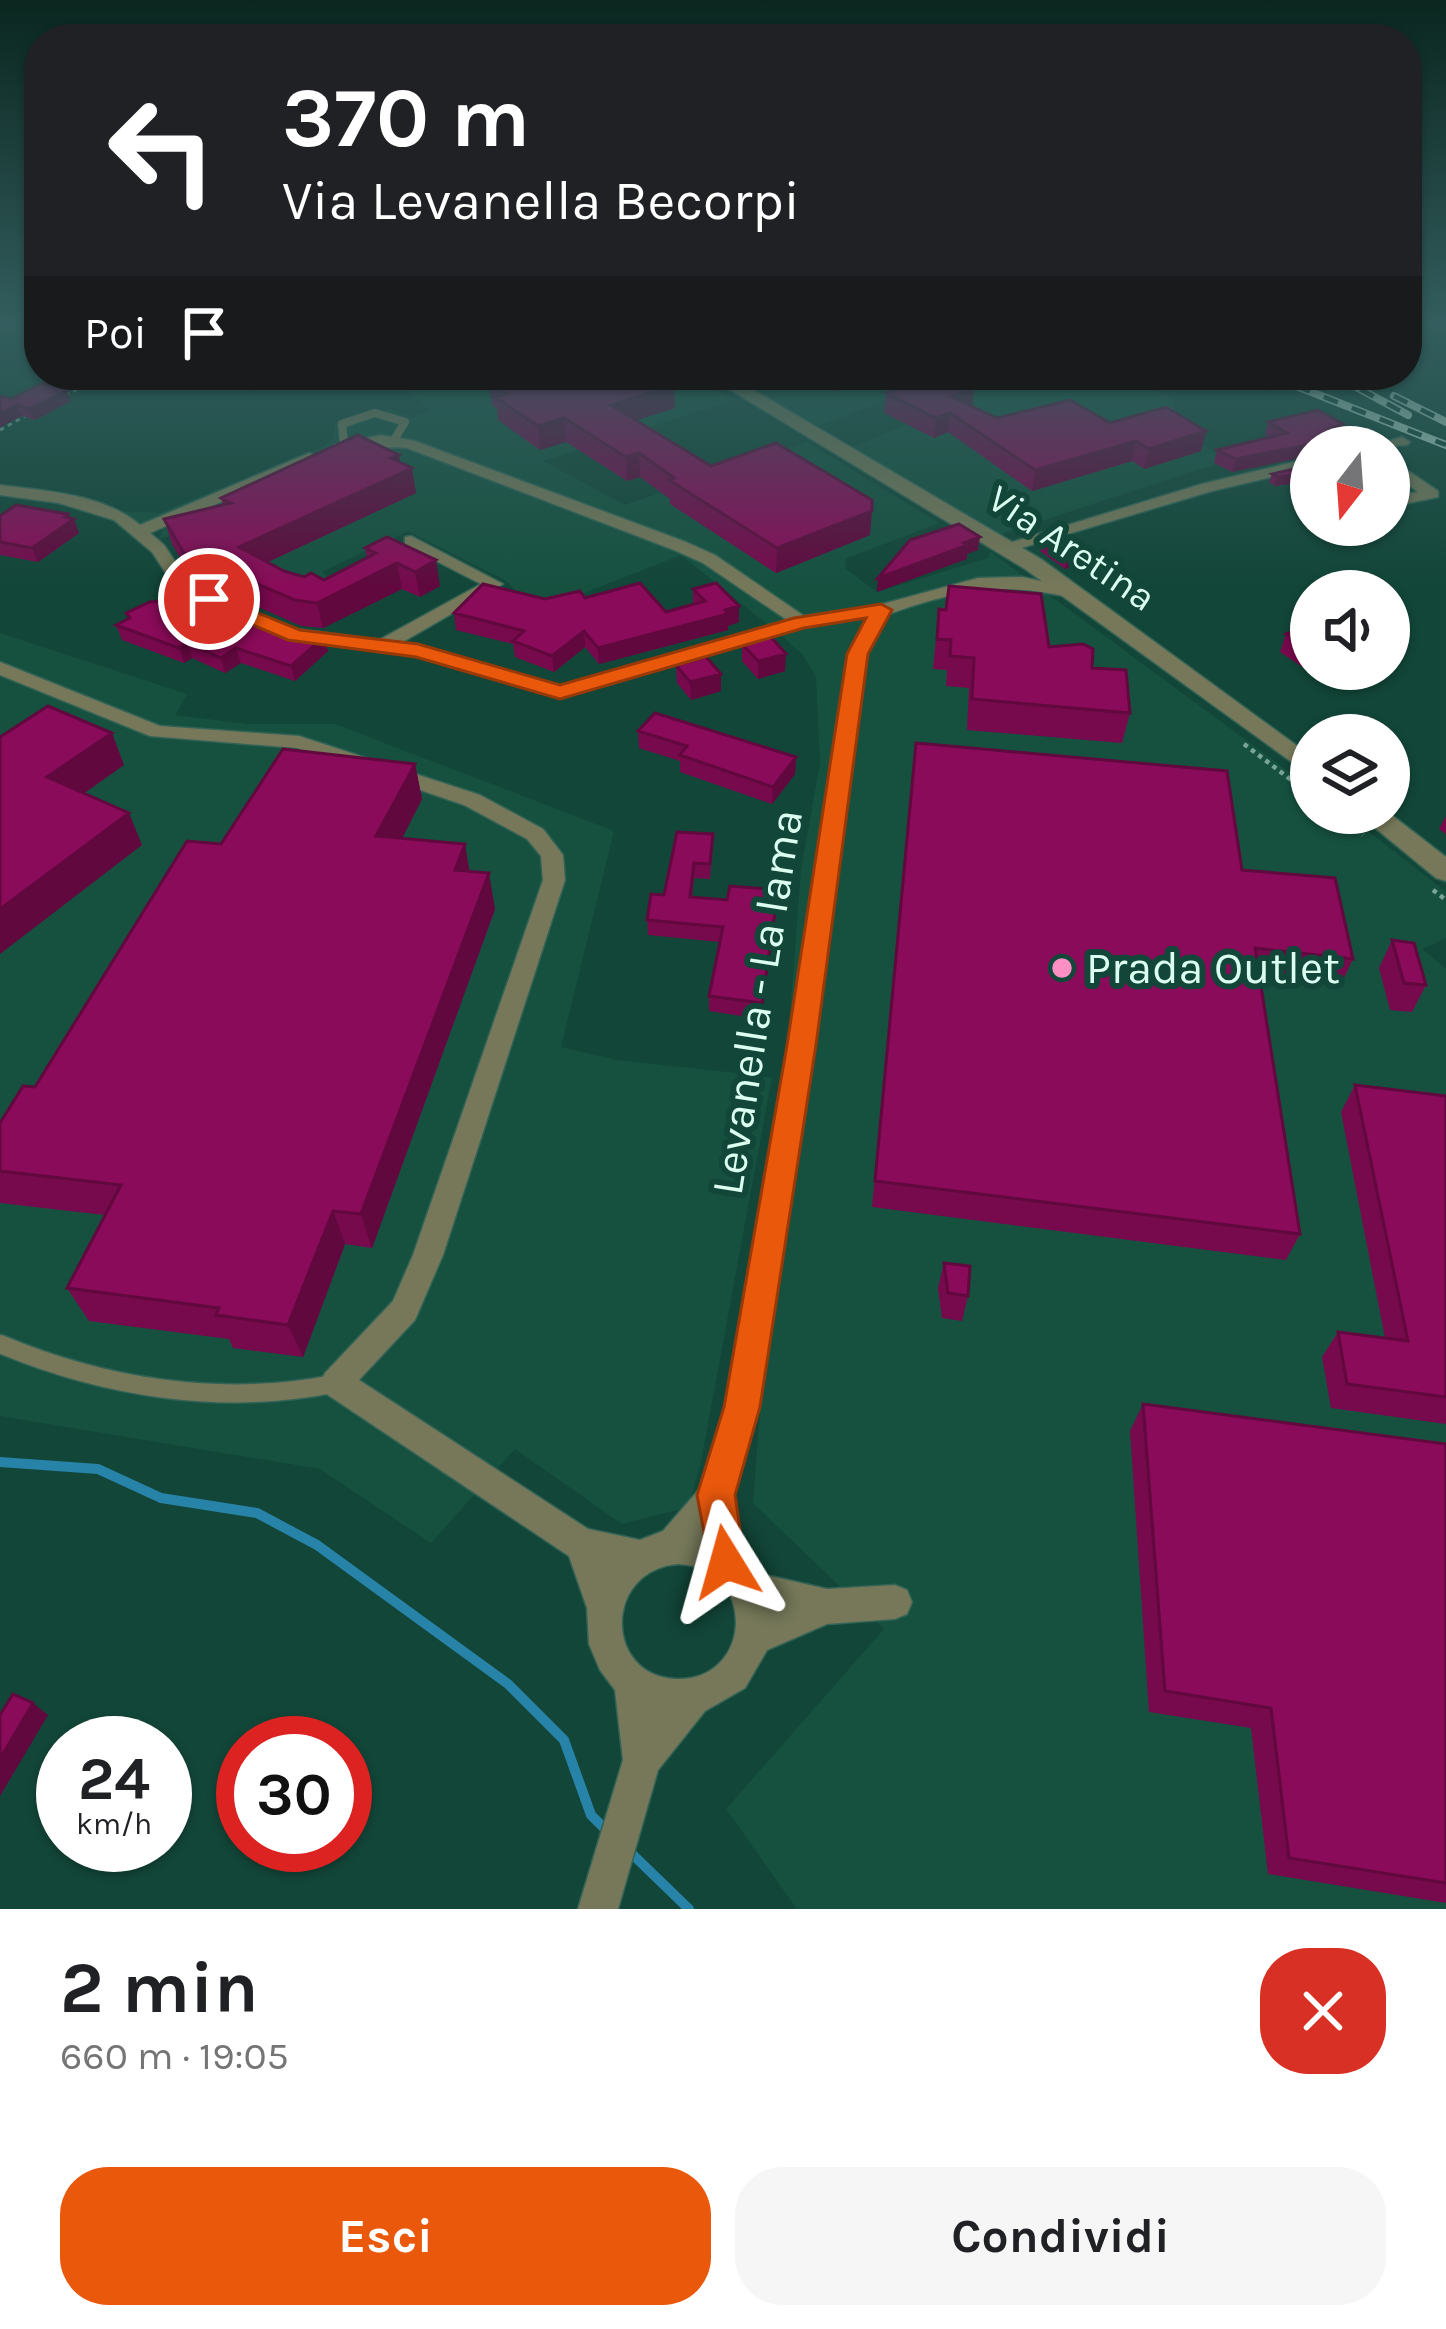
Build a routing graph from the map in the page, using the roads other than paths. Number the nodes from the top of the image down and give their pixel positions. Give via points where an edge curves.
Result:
1 (774, 410) edge
2 (394, 440) junction
3 (344, 444) junction
4 (1290, 468) edge
5 (1410, 478) edge
6 (0, 490) edge
7 (1410, 498) edge
8 (141, 531) junction
9 (412, 541) dead end
10 (1017, 554) junction
11 (997, 573) junction
12 (1079, 595) junction
13 (881, 610) junction
14 (252, 618) edge
15 (801, 622) junction
16 (282, 630) edge
17 (384, 645) junction
18 (0, 668) edge
19 (1290, 752) edge
20 (1398, 834) edge
21 (1446, 871) edge
22 (0, 1344) edge
23 (335, 1383) junction
24 (716, 1495) junction
25 (582, 1545) junction
26 (657, 1551) junction
27 (735, 1575) junction
28 (895, 1602) dead end
29 (827, 1607) junction
30 (606, 1610) junction
31 (751, 1639) junction
32 (633, 1685) junction
33 (692, 1699) junction
34 (638, 1772) junction
35 (599, 1907) edge

1 - 10 street, Via Aretina
2 - 3 street
2 - 3 lane via 404,422 375,413 341,424
2 - 15 street via 710,559
3 - 8 street
4 - 10 street via 1208,487
5 - 7 street via 1432,494
6 - 8 street via 61,498
8 - 14 street via 183,586
9 - 17 street via 494,584
10 - 11 street
10 - 12 street, Via Aretina
11 - 12 street
11 - 13 street
12 - 19 street, Via Aretina
13 - 15 street
13 - 24 street, Levanella - La lama via 857,654 746,1384
15 - 17 street via 560,692
16 - 17 street
18 - 23 street via 157,732 299,742 337,753 472,800 535,834 552,855 554,880 428,1255 404,1310
20 - 21 street
22 - 23 lane via 81,1372 226,1396
23 - 25 street
24 - 26 street, Levanella - La lama
24 - 27 street, Levanella - La lama
25 - 26 street
25 - 30 street
26 - 27 street via 710,1551
26 - 30 street, Levanella - La lama via 612,1589
27 - 29 street
27 - 31 street, Levanella - La lama via 752,1613
28 - 29 street
29 - 31 street
30 - 32 street via 610,1652
31 - 33 street via 730,1677
32 - 33 street
32 - 34 street
33 - 34 street
34 - 35 street

